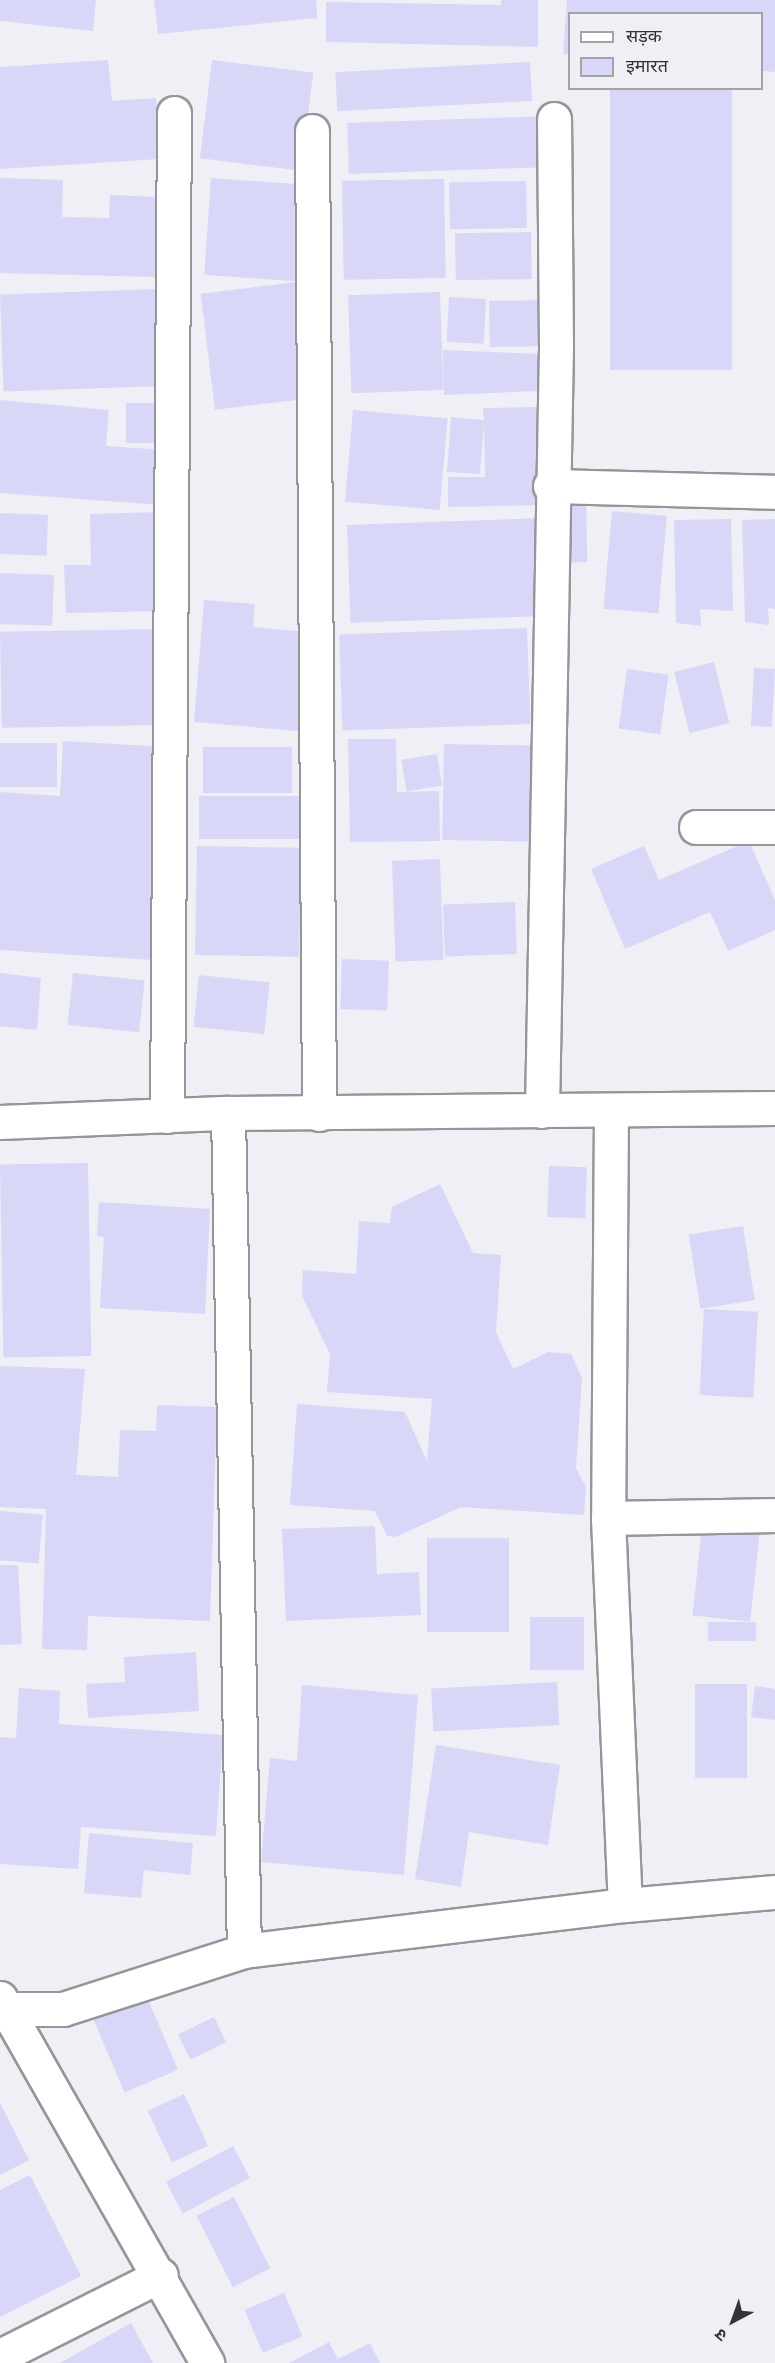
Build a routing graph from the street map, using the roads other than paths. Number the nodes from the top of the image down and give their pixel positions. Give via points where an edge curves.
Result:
1 (174, 113) dead end
2 (554, 119) dead end
3 (312, 131) dead end
4 (550, 486) junction
5 (775, 492) edge
6 (696, 827) dead end
7 (775, 827) edge
8 (775, 1108) edge
9 (611, 1110) junction
10 (542, 1111) junction
11 (228, 1113) junction
12 (319, 1114) junction
13 (167, 1116) junction
14 (0, 1122) edge
15 (775, 1515) edge
16 (608, 1518) junction
17 (775, 1892) edge
18 (625, 1905) junction
19 (244, 1951) junction
20 (2, 2004) edge
21 (161, 2275) junction
22 (0, 2356) edge
23 (207, 2363) edge

1 - 13 street
2 - 4 street via 556,345
3 - 12 street
4 - 5 street
4 - 10 street
6 - 7 street
8 - 9 street
9 - 10 street
9 - 16 street
10 - 12 street
11 - 12 street
11 - 13 street
11 - 19 street
13 - 14 street
15 - 16 street
16 - 18 street
17 - 18 street
18 - 19 street
19 - 20 street via 63,2009
20 - 21 street
21 - 22 street
21 - 23 street

